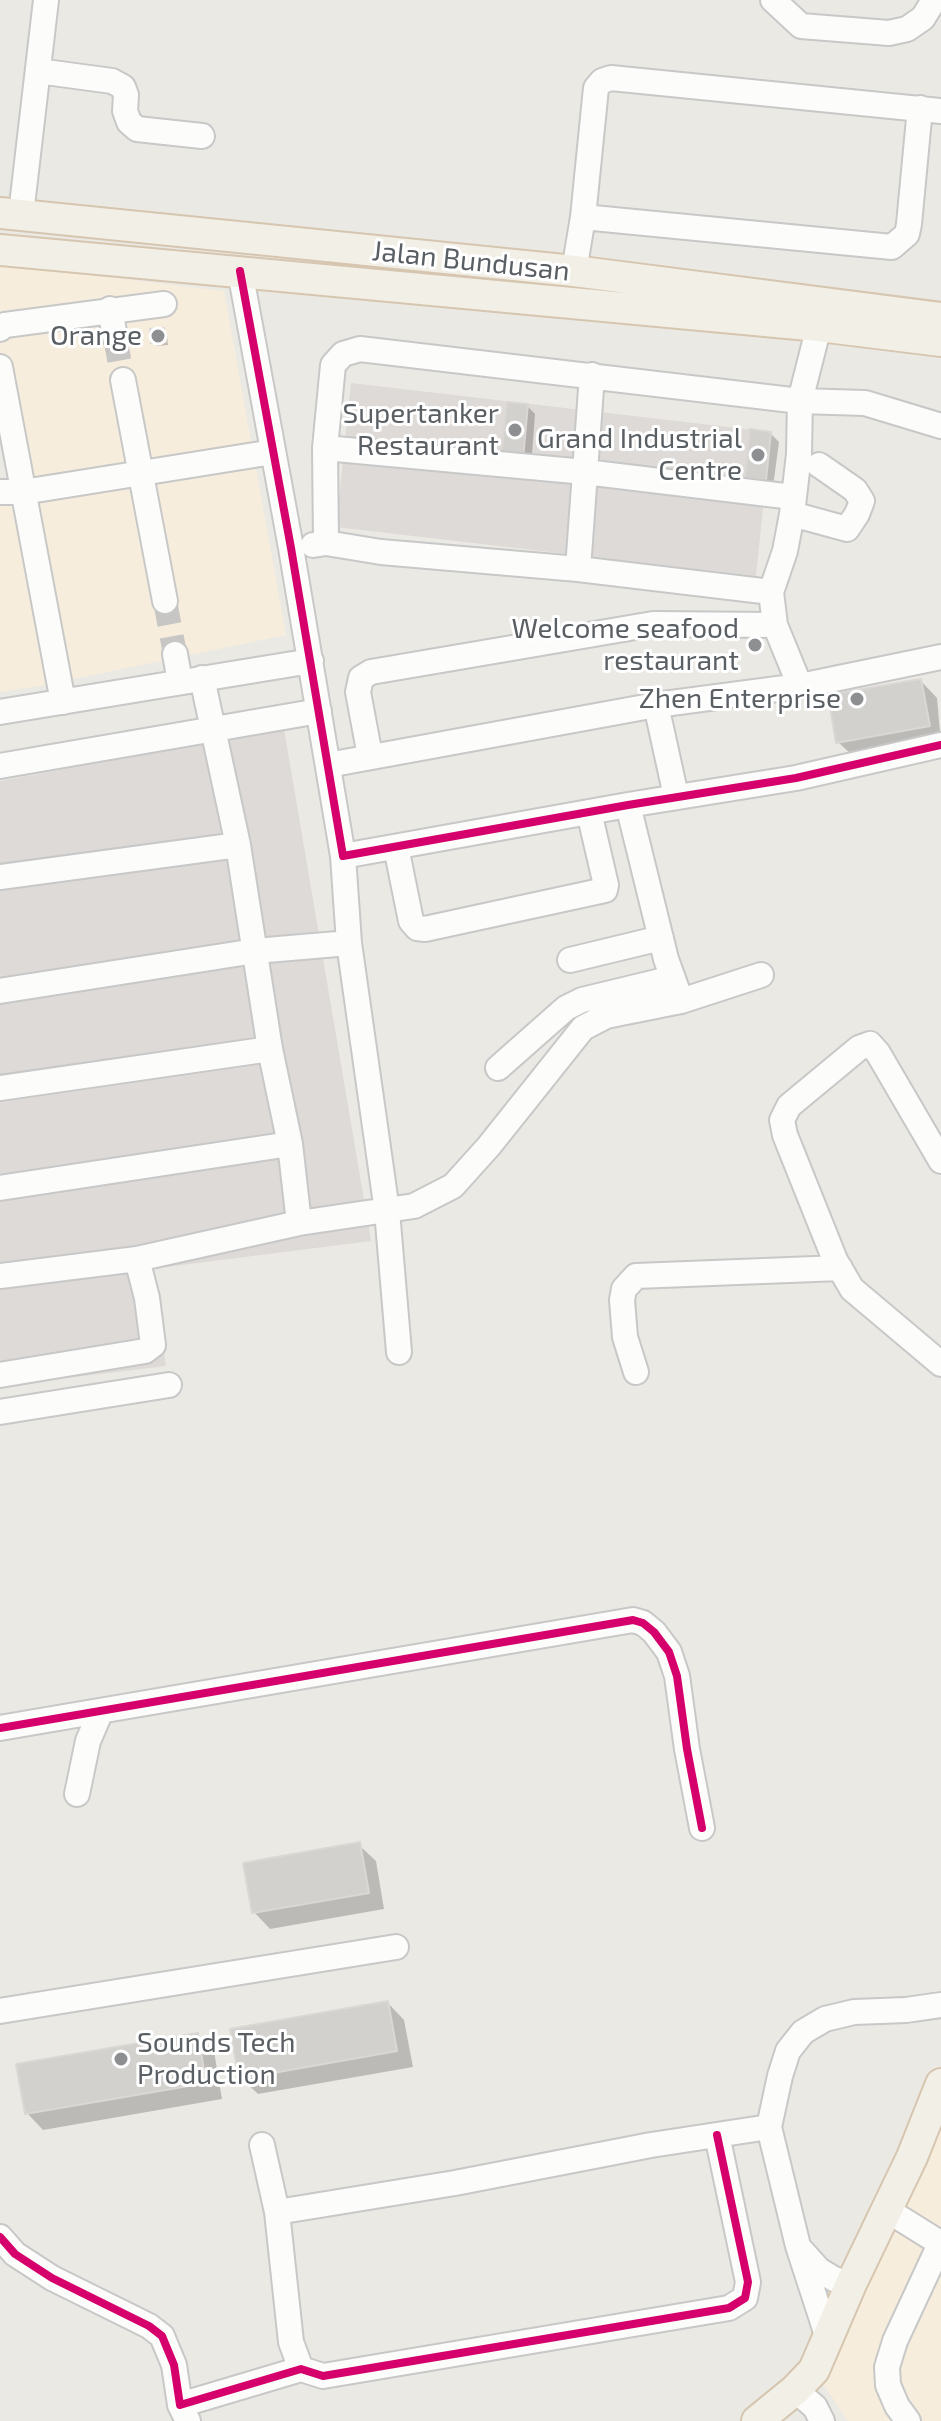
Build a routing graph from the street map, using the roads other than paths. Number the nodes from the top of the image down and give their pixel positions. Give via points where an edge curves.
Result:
1 (46, 0) edge
2 (773, 0) edge
3 (934, 0) edge
4 (38, 71) junction
5 (931, 110) edge
6 (202, 136) dead end
7 (11, 214) edge
8 (583, 217) junction
9 (0, 250) edge
10 (240, 271) junction
11 (574, 271) junction
12 (164, 304) dead end
13 (110, 309) junction
14 (941, 318) edge
15 (819, 326) junction
16 (0, 329) edge
17 (115, 337) tunnel mouth
18 (941, 341) edge
19 (0, 367) edge
20 (592, 375) junction
21 (123, 380) tunnel mouth
22 (800, 401) junction
23 (941, 426) edge
24 (325, 448) junction
25 (273, 452) junction
26 (819, 465) dead end
27 (585, 472) junction
28 (140, 474) junction
29 (11, 492) edge
30 (792, 505) junction
31 (326, 543) junction
32 (291, 548) junction
33 (578, 569) junction
34 (771, 592) junction
35 (165, 601) tunnel mouth
36 (775, 625) junction
37 (175, 654) tunnel mouth
38 (941, 657) edge
39 (311, 661) junction
40 (191, 680) junction
41 (800, 686) junction
42 (63, 702) junction
43 (656, 705) junction
44 (319, 711) junction
45 (0, 712) edge
46 (212, 729) junction
47 (941, 745) edge
48 (370, 756) junction
49 (328, 765) junction
50 (0, 766) edge
51 (676, 796) junction
52 (628, 805) junction
53 (589, 812) junction
54 (238, 845) junction
55 (396, 847) junction
56 (343, 856) junction
57 (0, 877) edge
58 (661, 938) junction
59 (349, 943) junction
60 (255, 951) junction
61 (570, 960) dead end
62 (761, 975) dead end
63 (677, 989) junction
64 (0, 991) edge
65 (270, 1049) junction
66 (498, 1068) dead end
67 (0, 1088) edge
68 (290, 1144) junction
69 (941, 1161) edge
70 (0, 1188) edge
71 (387, 1211) junction
72 (299, 1223) junction
73 (137, 1259) junction
74 (840, 1268) junction
75 (0, 1276) edge
76 (399, 1352) dead end
77 (941, 1364) edge
78 (34, 1369) junction
79 (636, 1372) dead end
80 (0, 1375) edge
81 (169, 1385) dead end
82 (42, 1405) junction
83 (0, 1412) edge
84 (101, 1711) junction
85 (0, 1728) edge
86 (77, 1794) dead end
87 (702, 1828) dead end
88 (396, 1947) dead end
89 (941, 2005) edge
90 (906, 2010) junction
91 (0, 2011) edge
92 (941, 2022) edge
93 (941, 2084) edge
94 (769, 2127) junction
95 (717, 2135) junction
96 (262, 2145) dead end
97 (887, 2210) junction
98 (277, 2212) junction
99 (0, 2237) edge
100 (941, 2242) edge
101 (798, 2246) junction
102 (851, 2284) junction
103 (828, 2338) junction
104 (301, 2369) junction
105 (795, 2390) junction
106 (184, 2413) edge
107 (757, 2421) edge
108 (822, 2421) edge
109 (908, 2421) edge

1 - 4 street
2 - 3 street via 801,26 889,33 923,18
4 - 6 street via 112,81 123,87 125,111 137,129
4 - 7 street
5 - 8 street via 907,234 892,247
5 - 8 street via 611,78 596,88
7 - 11 main road, Jalan Bundusan
8 - 11 street
9 - 10 main road, Jalan Bundusan
10 - 15 main road, Jalan Bundusan
10 - 25 street
11 - 14 main road, Jalan Bundusan
12 - 13 street
13 - 16 street
13 - 17 street
15 - 18 main road, Jalan Bundusan
15 - 22 street
19 - 29 street
20 - 22 street
20 - 24 street via 360,349 343,354 333,365
20 - 27 street
21 - 28 street
22 - 23 street via 865,403
22 - 30 street
24 - 27 street
24 - 31 street
25 - 28 street
25 - 32 street
26 - 30 street via 862,501 847,529
27 - 30 street
27 - 33 street
28 - 29 street
28 - 35 street
29 - 42 street
30 - 34 street
31 - 32 street
31 - 33 street
32 - 39 street
33 - 34 street
34 - 36 street
36 - 41 street
36 - 48 street via 653,624 371,672 361,678 358,692
37 - 40 street
38 - 41 street
39 - 40 street
39 - 44 street
40 - 42 street
40 - 46 street
41 - 43 street
42 - 45 street
43 - 48 street
43 - 51 street
44 - 46 street
44 - 49 street
46 - 50 street
46 - 54 street
47 - 51 street via 796,778
48 - 49 street
49 - 56 street
51 - 52 street
52 - 53 street
52 - 58 street
53 - 55 street
53 - 55 street via 605,890 425,929 411,921
54 - 57 street
54 - 60 street
55 - 56 street
56 - 59 street
58 - 61 street
58 - 63 street
59 - 60 street
59 - 71 street
60 - 64 street
60 - 65 street
62 - 63 street
63 - 66 street via 582,1000
63 - 71 street via 583,1028 453,1186 414,1206
65 - 67 street
65 - 68 street
68 - 70 street
68 - 72 street
69 - 74 street via 870,1044 789,1106 782,1120 785,1135
71 - 72 street
71 - 76 street
72 - 73 street
73 - 75 street
73 - 78 street via 153,1345 145,1351
74 - 77 street via 852,1289
74 - 79 street via 636,1276 622,1300 625,1337
78 - 80 street
78 - 82 street
81 - 82 street
82 - 83 street
84 - 85 street
84 - 86 street via 88,1741
84 - 87 street via 633,1620 654,1632 669,1652 677,1676
88 - 91 street
89 - 90 street
90 - 92 street
90 - 94 street via 854,2012 825,2019 803,2032 788,2051
93 - 97 main road
94 - 95 street
94 - 101 street
95 - 98 street
95 - 104 street via 748,2282 745,2298 729,2308 323,2376
96 - 98 street
97 - 100 street
97 - 102 main road
98 - 104 street via 291,2342
99 - 106 street via 15,2254 52,2278 162,2336
100 - 109 street via 887,2367 888,2385
101 - 102 street via 819,2270
101 - 103 street
102 - 103 main road
103 - 105 main road via 814,2370
104 - 106 street
105 - 107 main road
105 - 108 street

